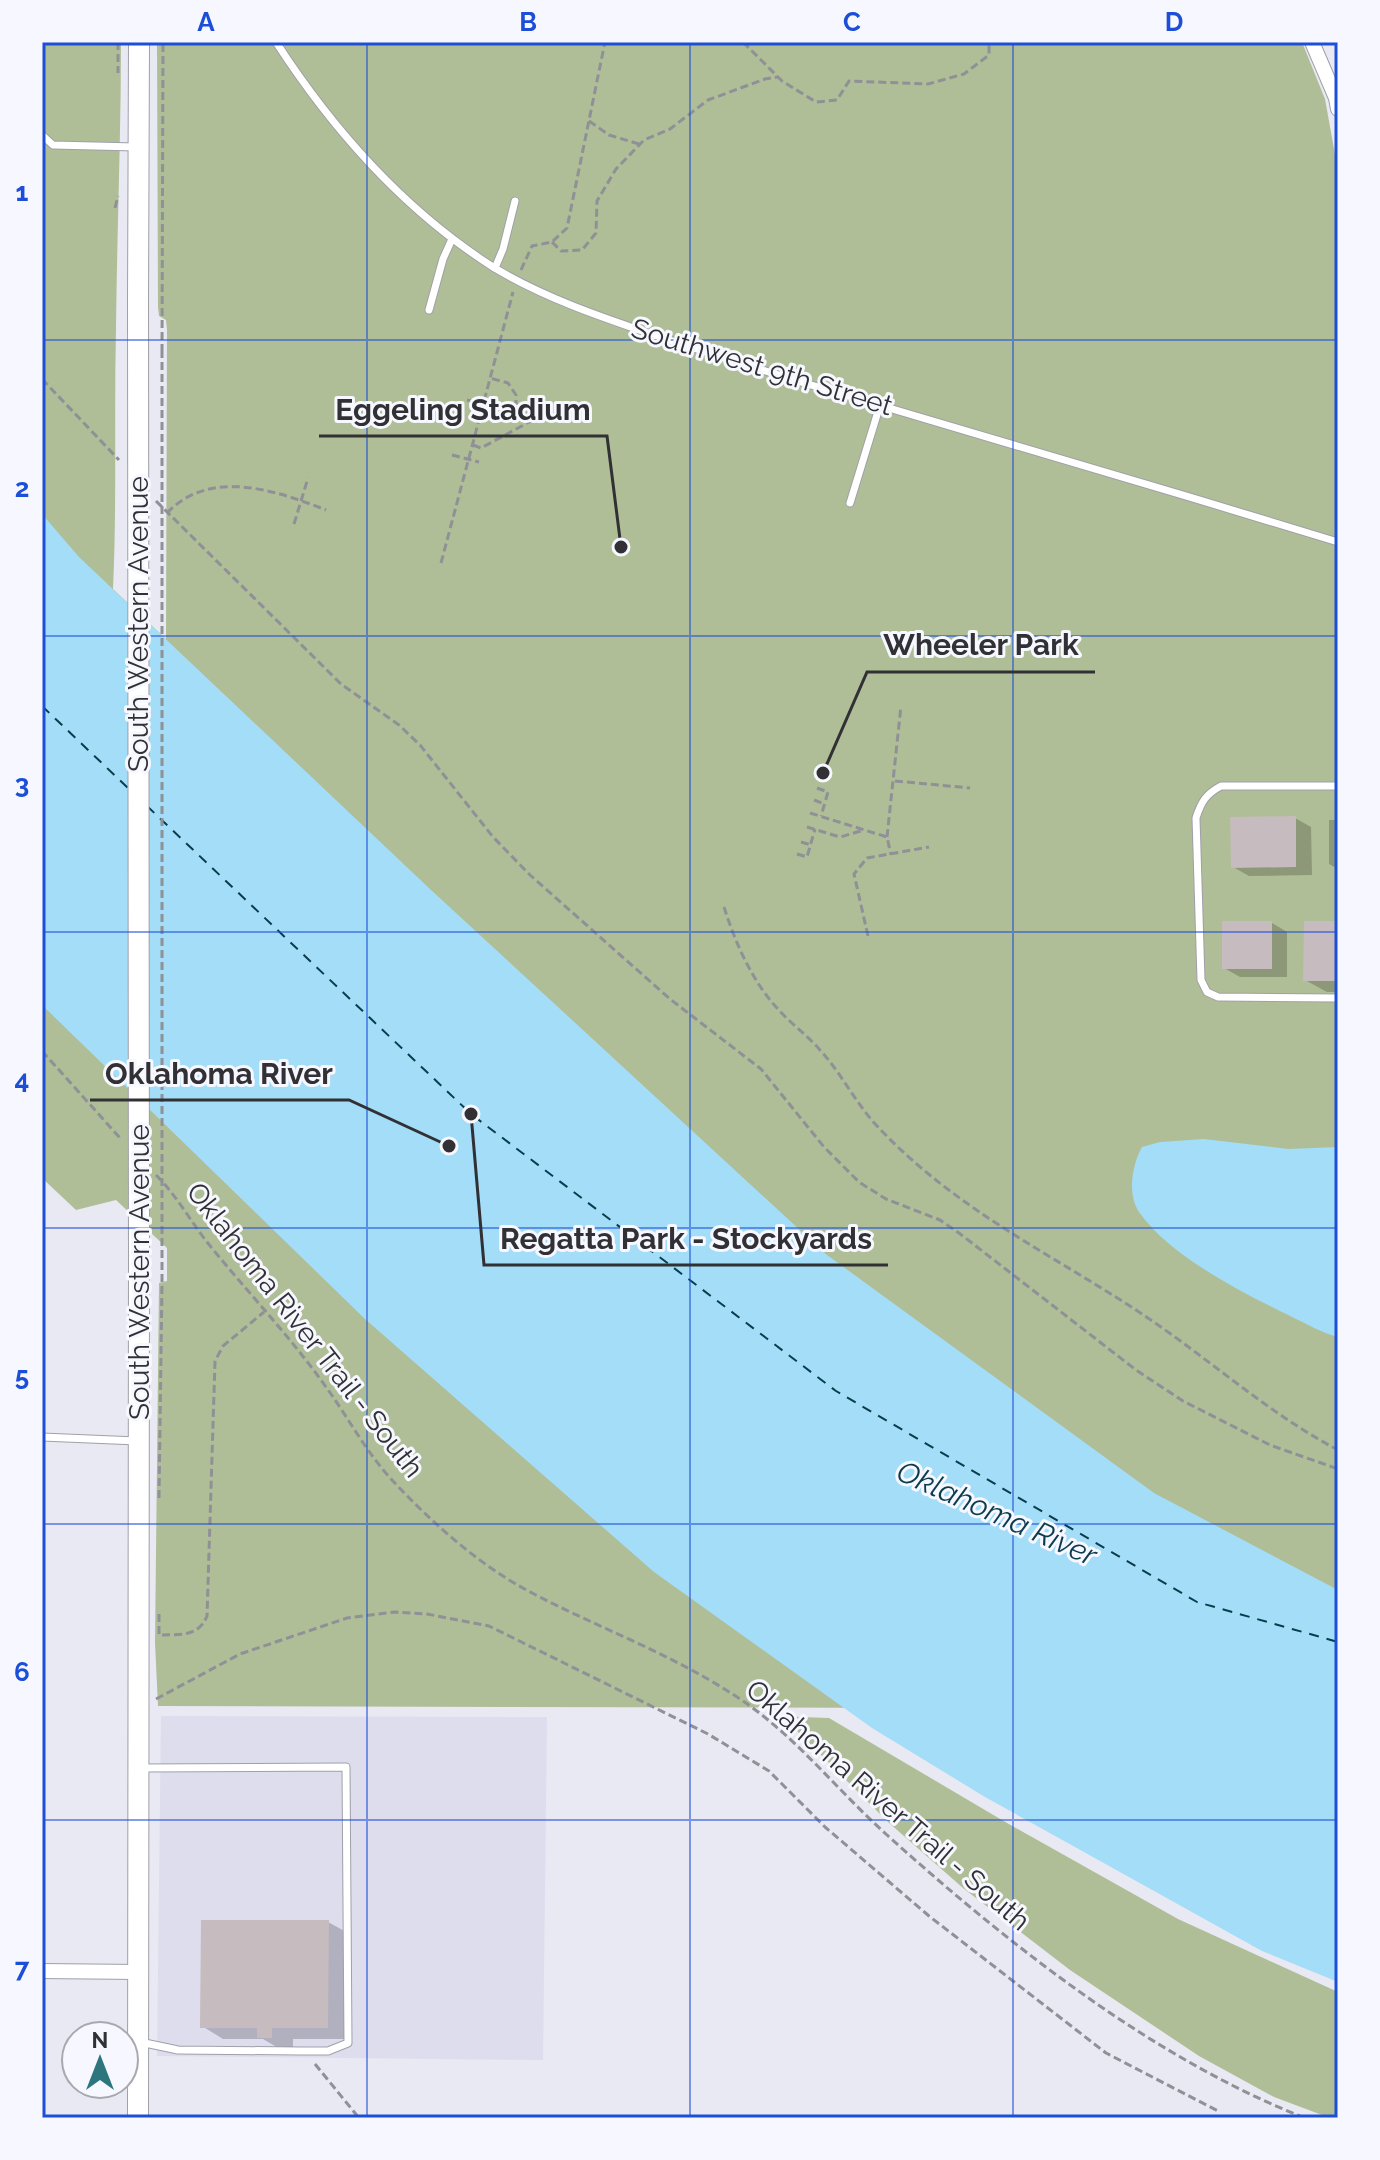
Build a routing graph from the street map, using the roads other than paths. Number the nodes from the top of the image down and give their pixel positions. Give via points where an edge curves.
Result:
1 (139, 42) edge
2 (276, 42) edge
3 (1312, 42) edge
4 (1337, 101) edge
5 (42, 135) edge
6 (139, 147) junction
7 (515, 201) dead end
8 (452, 239) junction
9 (495, 268) junction
10 (429, 310) dead end
11 (880, 405) junction
12 (850, 503) dead end
13 (1338, 542) edge
14 (1338, 786) edge
15 (1338, 998) edge
16 (42, 1437) edge
17 (139, 1441) junction
18 (138, 1768) junction
19 (42, 1971) edge
20 (138, 1972) junction
21 (138, 2020) edge
22 (140, 2042) edge

1 - 6 main road, South Western Avenue
2 - 8 lane, Southwest 9th Street via 374,169
3 - 4 street
5 - 6 lane via 53,145
6 - 17 main road, South Western Avenue, bridge
7 - 9 lane
8 - 9 lane, Southwest 9th Street
8 - 10 lane
9 - 11 lane, Southwest 9th Street via 623,324
11 - 12 lane
11 - 13 lane, Southwest 9th Street
14 - 15 lane via 1221,786 1209,792 1196,818 1201,980 1207,992 1218,997
16 - 17 lane
17 - 18 main road, South Western Avenue
18 - 20 main road, South Western Avenue
18 - 22 lane via 346,1767 348,2043 328,2051 301,2051 178,2050
19 - 20 street
20 - 21 main road, South Western Avenue

